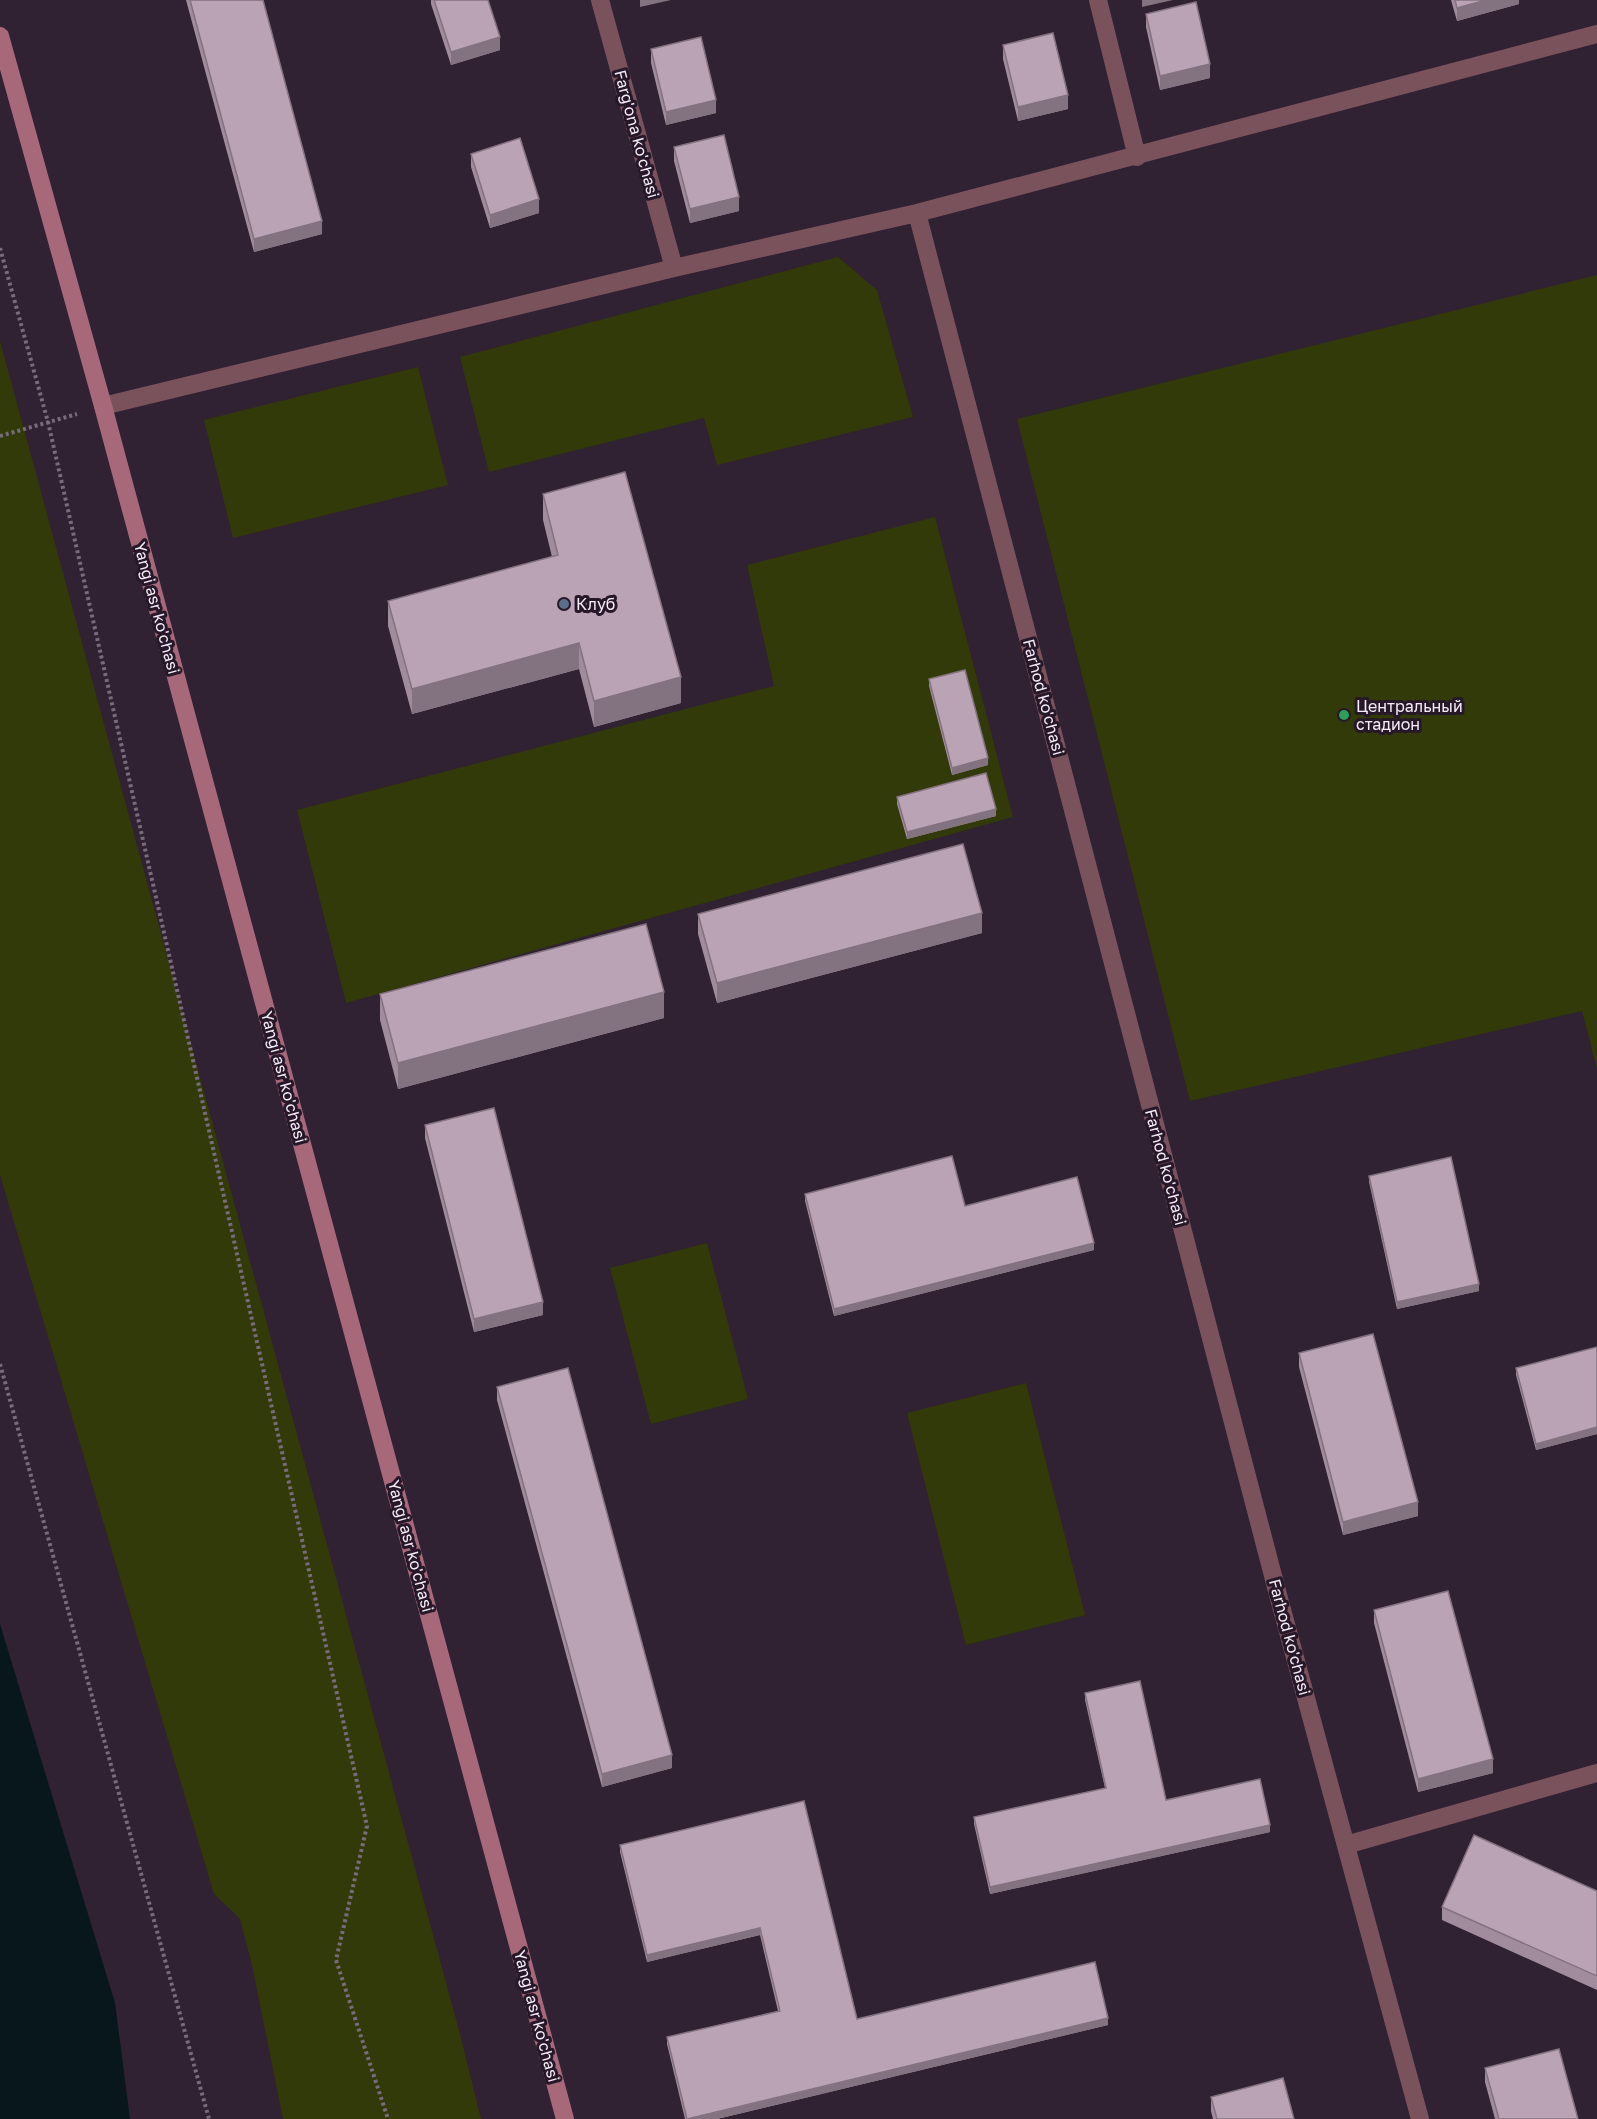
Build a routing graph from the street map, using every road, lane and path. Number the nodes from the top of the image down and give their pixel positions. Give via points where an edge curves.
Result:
1 (600, 0) edge
2 (1098, 0) edge
3 (1597, 34) edge
4 (0, 36) edge
5 (1137, 157) junction
6 (917, 213) junction
7 (0, 248) edge
8 (674, 268) junction
9 (103, 406) junction
10 (48, 422) junction
11 (0, 436) edge
12 (0, 1364) edge
13 (1597, 1773) edge
14 (1346, 1845) junction
15 (209, 2119) edge
16 (388, 2119) edge
17 (565, 2119) edge
18 (1420, 2119) edge

1 - 8 street, Farg'ona ko'chasi
2 - 5 street
3 - 5 street
4 - 9 street, Yangi asr ko'chasi
5 - 6 street
6 - 8 street
6 - 14 street, Farhod ko'chasi
7 - 10 path
8 - 9 street
9 - 10 path
9 - 17 street, Yangi asr ko'chasi
10 - 11 path
10 - 16 path via 367,1826 336,1960
12 - 15 path
13 - 14 street
14 - 18 street, Farhod ko'chasi

